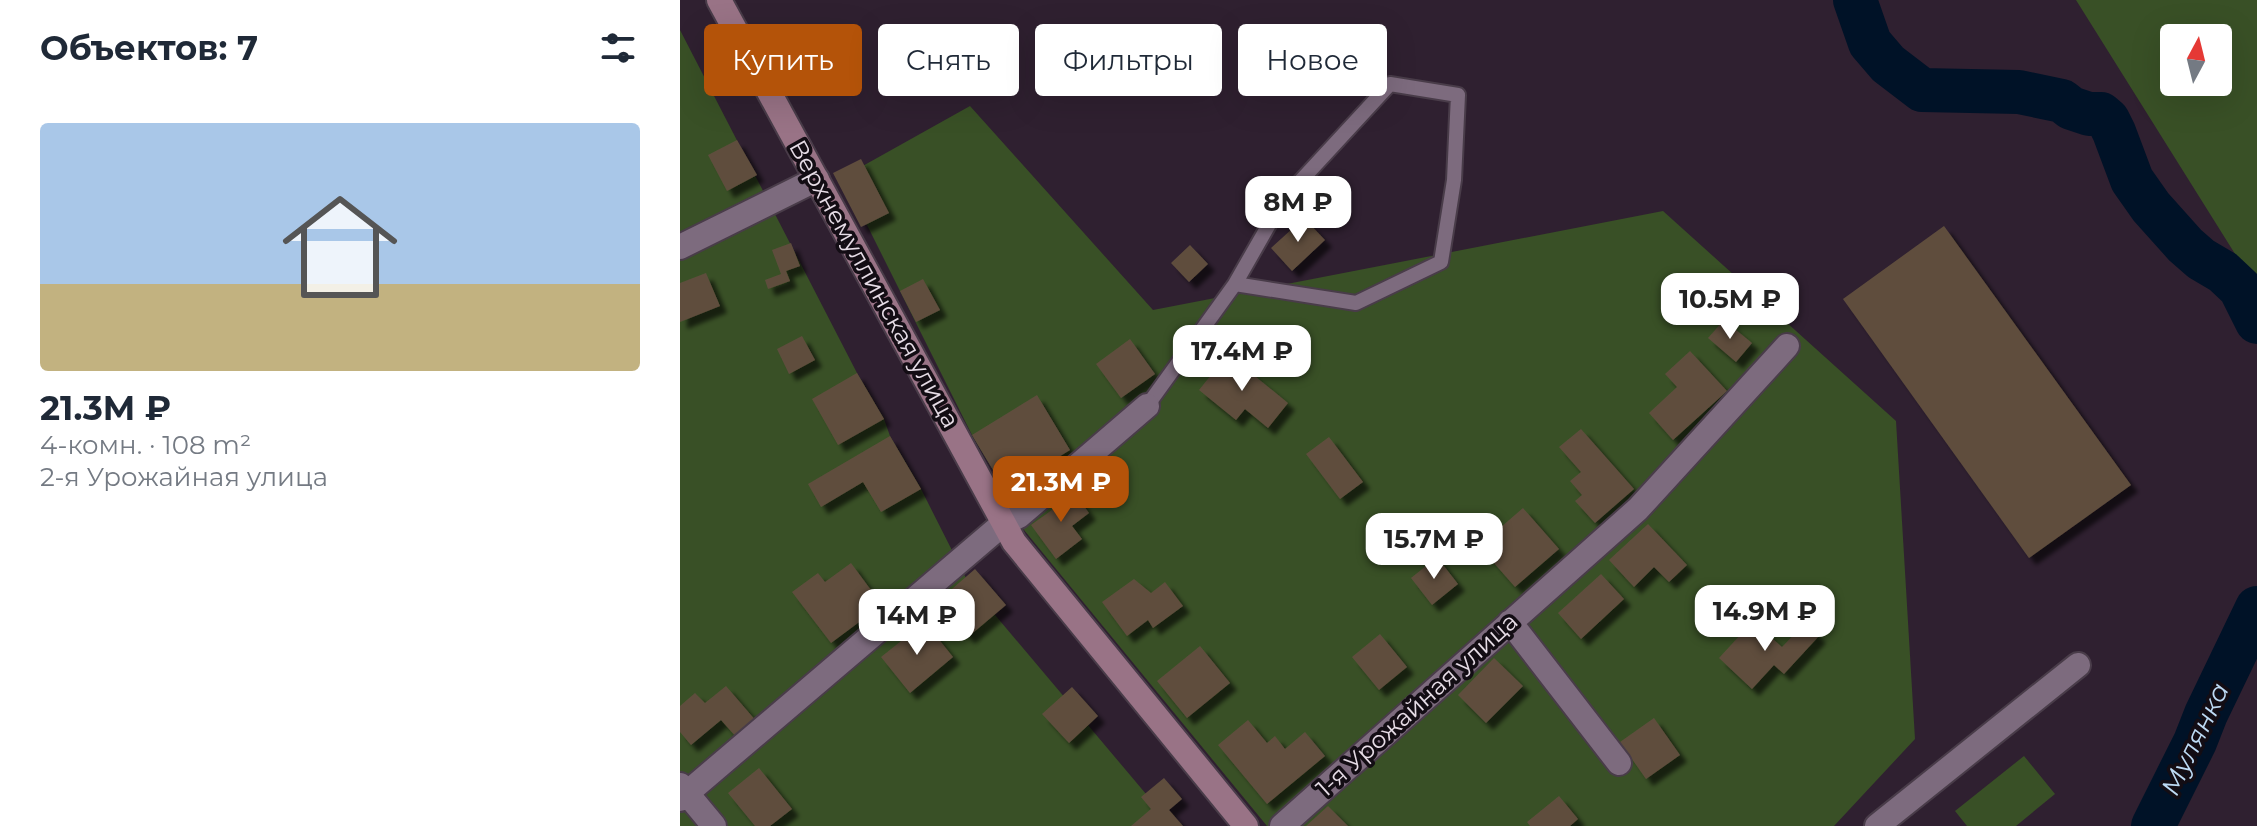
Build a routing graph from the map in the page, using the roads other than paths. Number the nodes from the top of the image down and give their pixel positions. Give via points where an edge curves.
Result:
1 (719, 0) edge
2 (817, 179) junction
3 (680, 247) edge
4 (1235, 284) junction
5 (1787, 346) dead end
6 (1147, 406) joint
7 (1004, 523) junction
8 (1510, 622) junction
9 (2078, 665) dead end
10 (1619, 763) dead end
11 (682, 792) edge
12 (714, 826) edge
13 (1246, 826) edge
14 (1282, 826) edge
15 (1877, 826) edge

1 - 2 street, Верхнемуллинская улица
2 - 3 street
2 - 7 street, Верхнемуллинская улица
4 - 4 lane via 1356,303 1441,262 1454,180 1458,95 1390,84 1283,200
4 - 6 lane
5 - 8 street, 1-я Урожайная улица via 1638,509
6 - 7 street via 1019,516
7 - 11 street
7 - 13 street, Верхнемуллинская улица via 1014,542
8 - 10 street
8 - 14 street, 1-я Урожайная улица
9 - 15 street
11 - 12 street

